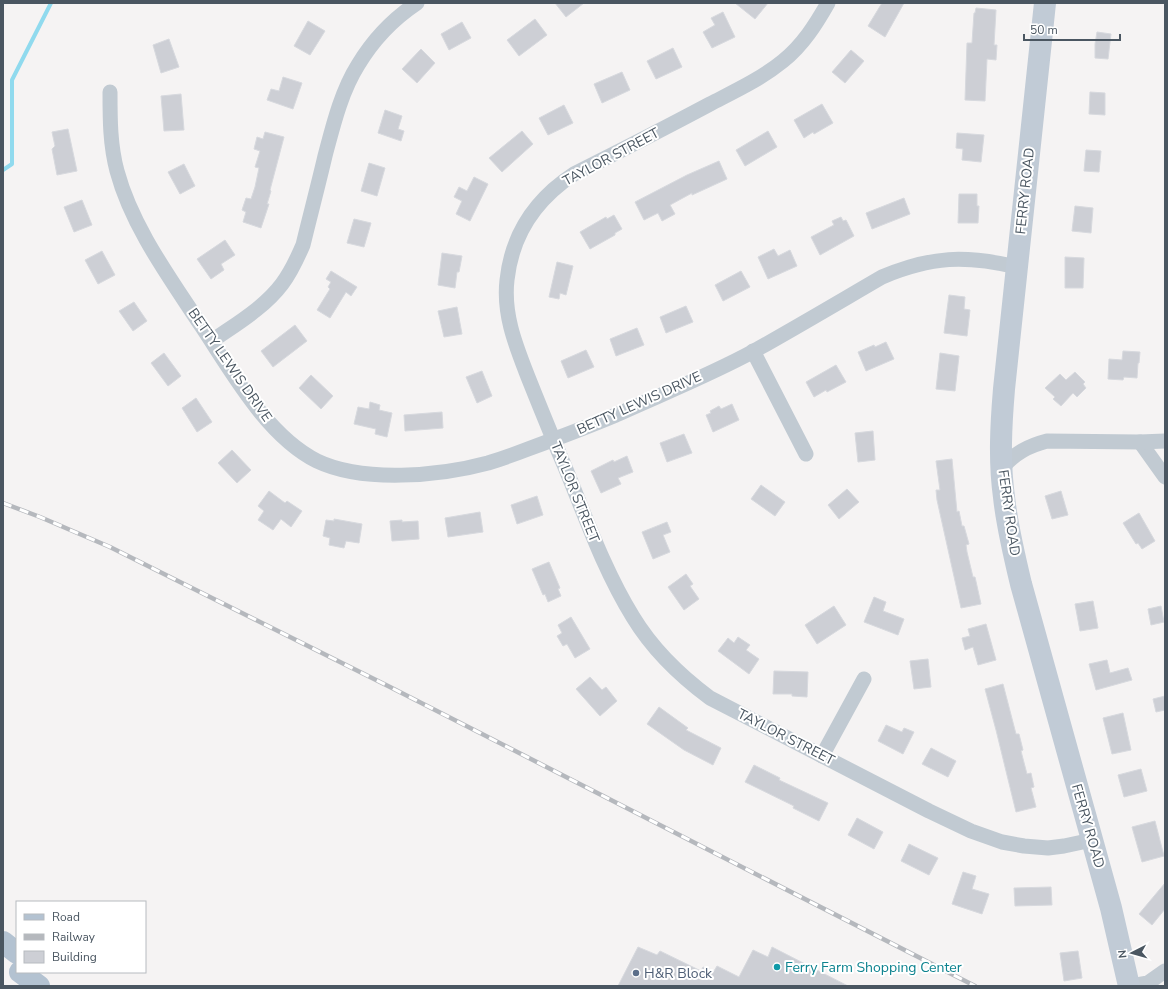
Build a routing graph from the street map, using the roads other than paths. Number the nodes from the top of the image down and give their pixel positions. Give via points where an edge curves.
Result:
1 (417, 3) edge
2 (828, 3) edge
3 (1045, 3) edge
4 (110, 92) dead end
5 (1017, 267) junction
6 (212, 341) junction
7 (753, 351) junction
8 (554, 440) junction
9 (1165, 441) edge
10 (1140, 442) junction
11 (806, 454) dead end
12 (1002, 468) junction
13 (1165, 477) edge
14 (864, 679) dead end
15 (822, 756) junction
16 (1092, 840) junction
17 (3, 942) edge
18 (16, 953) edge
19 (3, 962) edge
20 (16, 969) edge
21 (1165, 971) edge
22 (3, 973) edge
23 (21, 973) edge
24 (41, 973) edge
25 (19, 986) edge
26 (39, 986) edge
27 (57, 986) edge
28 (1130, 986) edge

1 - 6 street via 387,27 371,45 350,80 334,122 303,245 295,264 268,299
2 - 8 street, TAYLOR STREET via 801,44 762,76 561,182 546,195 524,224 510,261 506,288 508,316 513,336
3 - 5 main road, FERRY ROAD
4 - 6 street, BETTY LEWIS DRIVE via 111,142 122,189 135,219
5 - 7 street, BETTY LEWIS DRIVE via 962,259 923,262 882,277
5 - 12 main road, FERRY ROAD via 1004,389
6 - 8 street, BETTY LEWIS DRIVE via 253,403 273,427 297,449 332,466 376,474 433,473 489,463
7 - 8 street, BETTY LEWIS DRIVE via 676,388
7 - 11 street
8 - 15 street, TAYLOR STREET via 613,582 647,638 667,662 710,698
9 - 10 street
10 - 12 street via 1047,441 1021,451
10 - 13 street
12 - 16 main road, FERRY ROAD via 1004,496 1016,561
14 - 15 street
15 - 16 street, TAYLOR STREET via 929,811 1002,842 1055,848
16 - 28 main road, FERRY ROAD
17 - 18 main road
19 - 20 main road
21 - 28 street via 1148,983
22 - 25 main road
23 - 26 main road
24 - 27 main road

